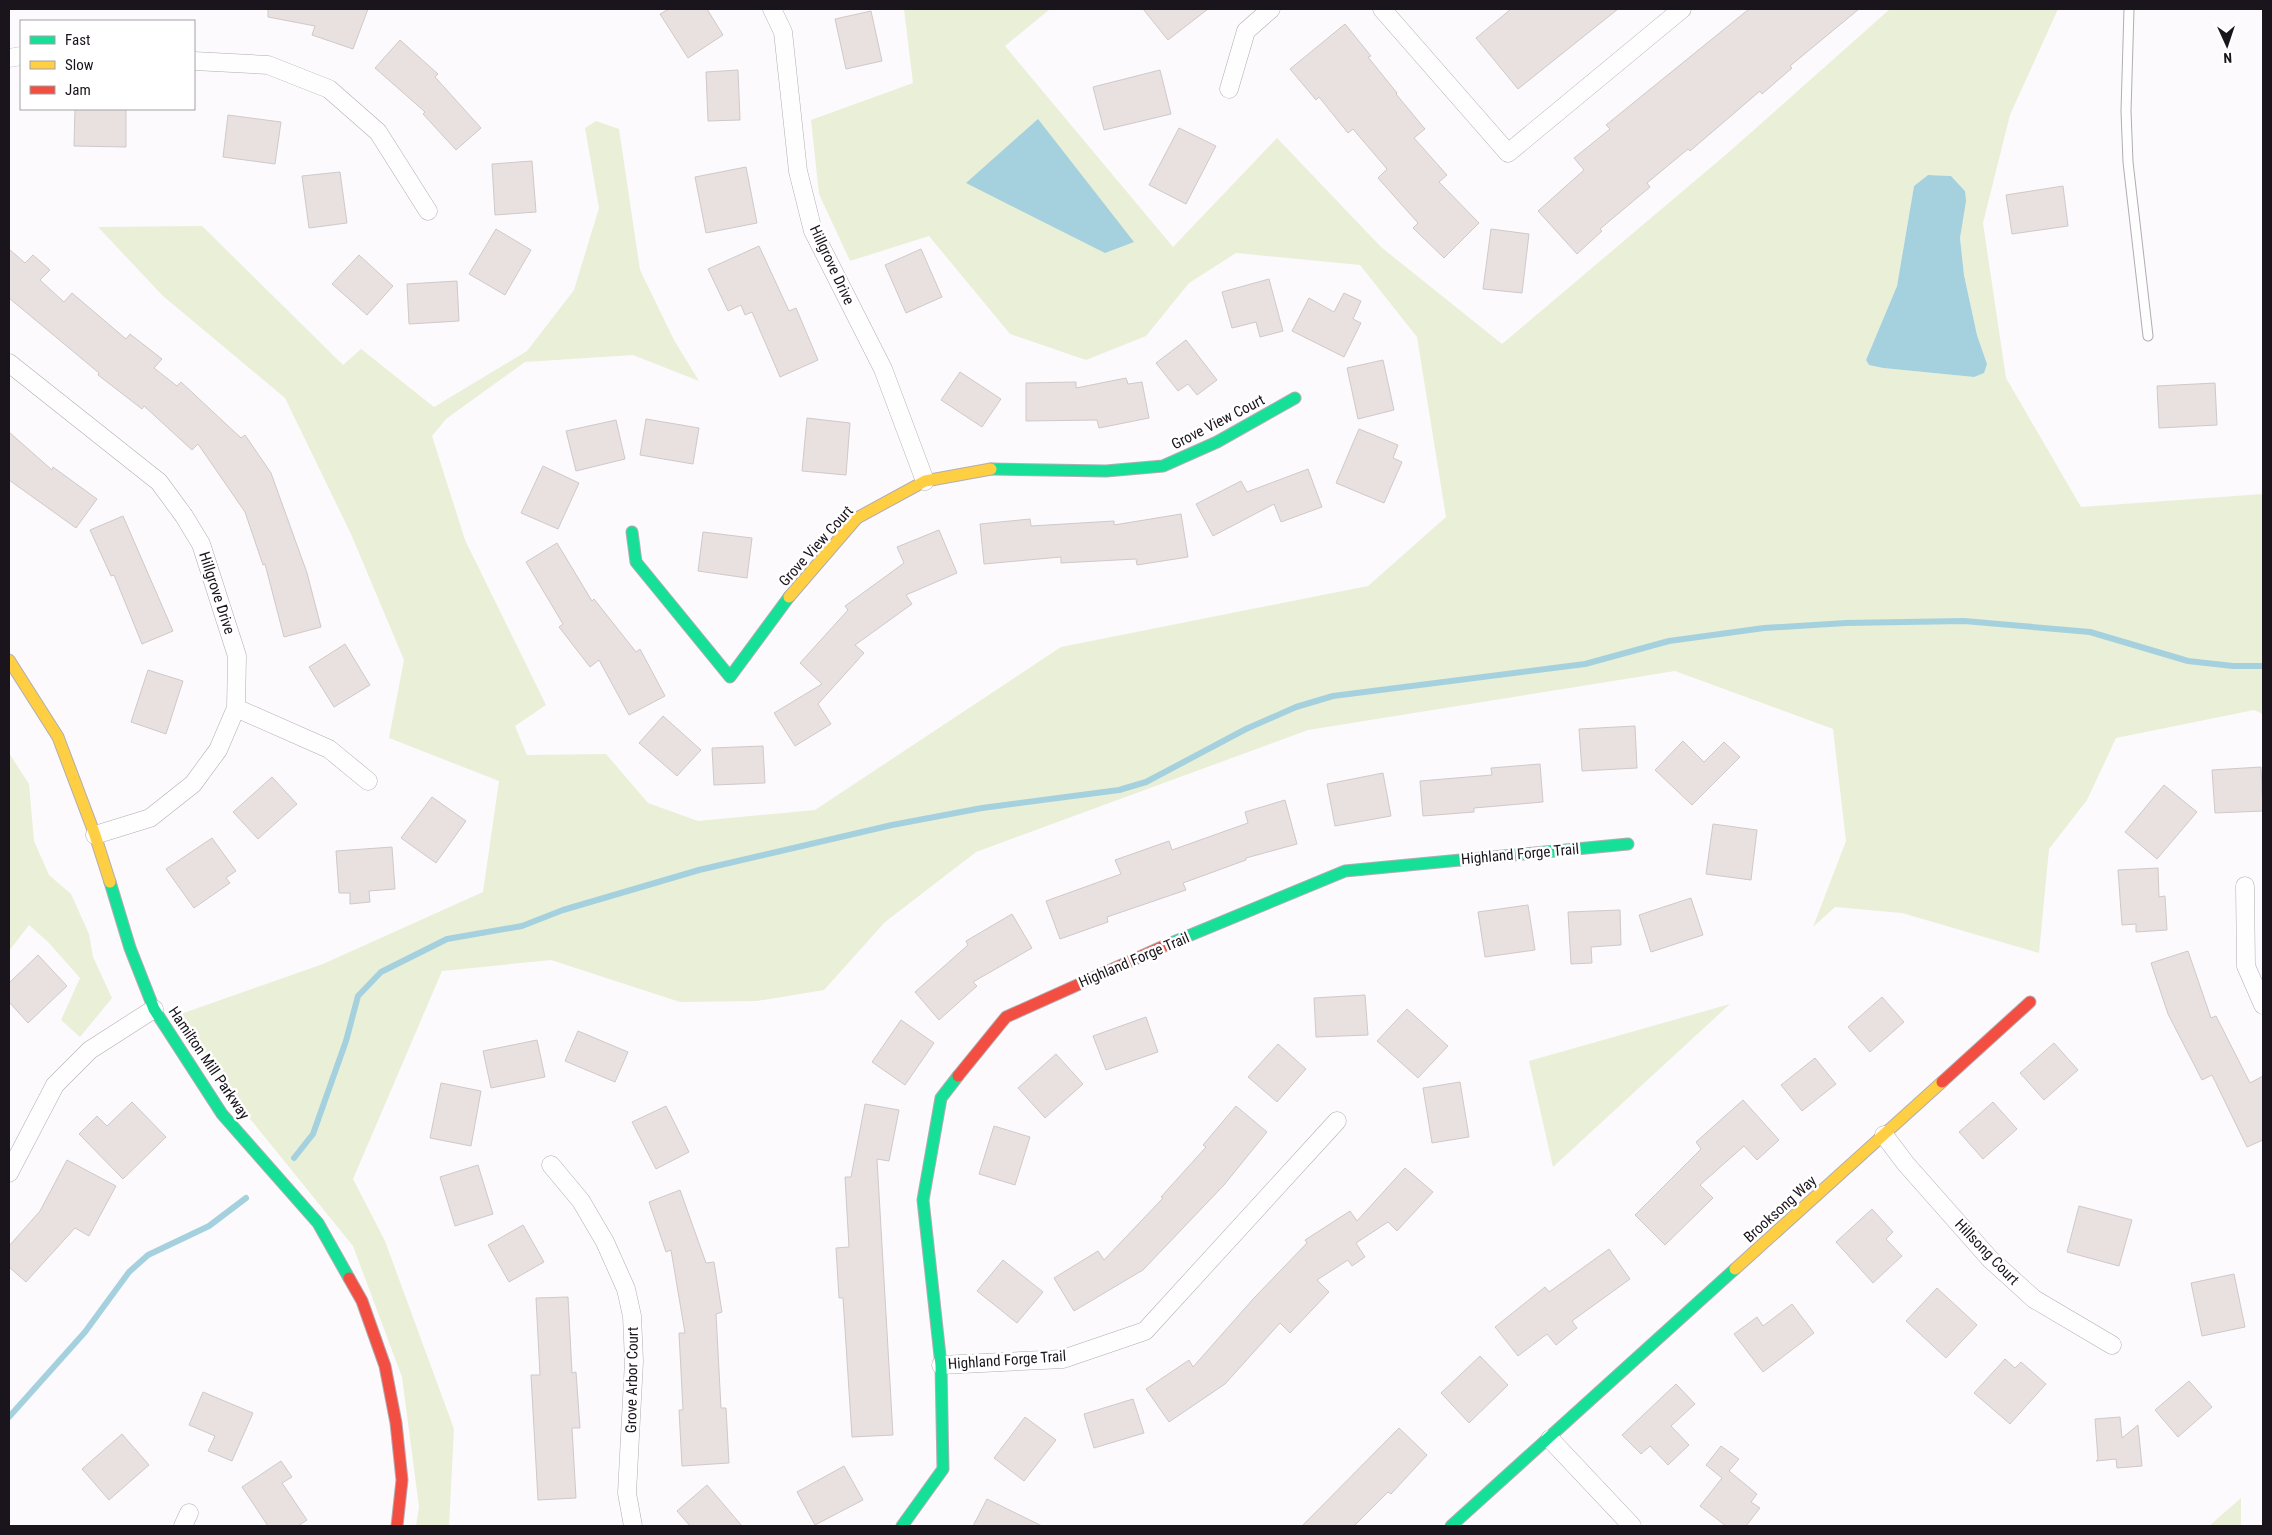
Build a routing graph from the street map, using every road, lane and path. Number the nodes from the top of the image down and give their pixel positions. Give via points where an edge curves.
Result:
1 (772, 9) edge
2 (1271, 9) edge
3 (1382, 9) edge
4 (1682, 9) edge
5 (2129, 9) edge
6 (195, 61) edge
7 (1229, 89) dead end
8 (428, 211) dead end
9 (2148, 336) dead end
10 (9, 363) edge
11 (1295, 398) dead end
12 (925, 480) junction
13 (632, 532) dead end
14 (9, 660) edge
15 (236, 708) junction
16 (368, 781) dead end
17 (95, 835) junction
18 (1628, 844) dead end
19 (2245, 886) dead end
20 (2030, 1002) dead end
21 (2263, 1005) edge
22 (154, 1009) junction
23 (1337, 1121) dead end
24 (1884, 1135) junction
25 (551, 1166) dead end
26 (9, 1173) edge
27 (2112, 1345) dead end
28 (940, 1365) junction
29 (1550, 1439) junction
30 (397, 1526) edge
31 (633, 1526) edge
32 (902, 1526) edge
33 (1452, 1526) edge
34 (1632, 1526) edge

1 - 12 street, Hillgrove Drive via 783,32 798,171 813,231 883,369
2 - 7 street via 1246,31
3 - 4 street via 1508,154
5 - 9 lane via 2128,162
6 - 8 street via 268,64 329,89 378,132
10 - 15 street, Hillgrove Drive via 159,482 184,516 201,544 237,656
11 - 12 street, Grove View Court via 1217,442 1163,466 1106,471 984,469
12 - 13 street, Grove View Court via 857,518 803,579 730,678 636,562
14 - 17 street, Hamilton Mill Parkway via 58,736
15 - 16 street via 329,749
15 - 17 street, Hillgrove Drive via 218,750 193,784 150,818
17 - 22 street, Hamilton Mill Parkway via 130,948
18 - 28 street, Highland Forge Trail via 1345,871 1134,959 1006,1017 941,1098 923,1200
19 - 21 street via 2246,966
20 - 24 street, Brooksong Way
22 - 26 street via 90,1050 55,1085
22 - 30 street, Hamilton Mill Parkway via 222,1114 318,1223 362,1300 385,1366 396,1423 402,1480
23 - 28 street, Highland Forge Trail via 1145,1331 1063,1359
24 - 27 street, Hillsong Court via 1990,1259 2034,1299
24 - 29 street, Brooksong Way
25 - 31 street, Grove Arbor Court via 586,1209 626,1289 632,1316 634,1361 627,1493
28 - 32 street, Highland Forge Trail via 943,1469
29 - 33 street, Brooksong Way
29 - 34 street

